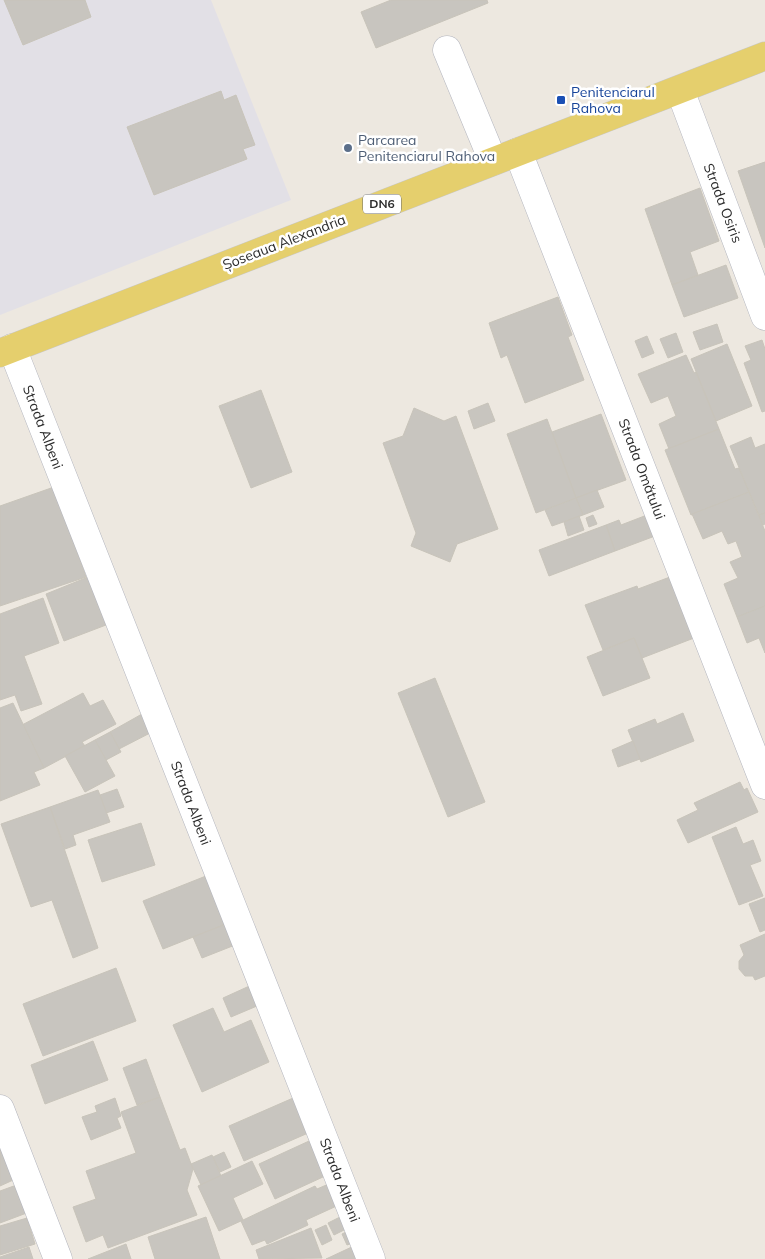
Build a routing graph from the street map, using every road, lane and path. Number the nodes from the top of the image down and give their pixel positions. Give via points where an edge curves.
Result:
1 (448, 50) dead end
2 (765, 56) edge
3 (680, 90) junction
4 (518, 152) junction
5 (493, 161) junction
6 (765, 316) edge
7 (6, 350) edge
8 (765, 786) edge
9 (0, 1110) edge
10 (58, 1259) edge
11 (371, 1259) edge

1 - 5 street
2 - 3 main road, Șoseaua Alexandria / DN6
3 - 4 main road, Șoseaua Alexandria / DN6
3 - 6 street, Strada Osiris
4 - 5 main road, Șoseaua Alexandria / DN6
4 - 8 street, Strada Omătului
5 - 7 main road, Șoseaua Alexandria / DN6
7 - 11 street, Strada Albeni
9 - 10 street

